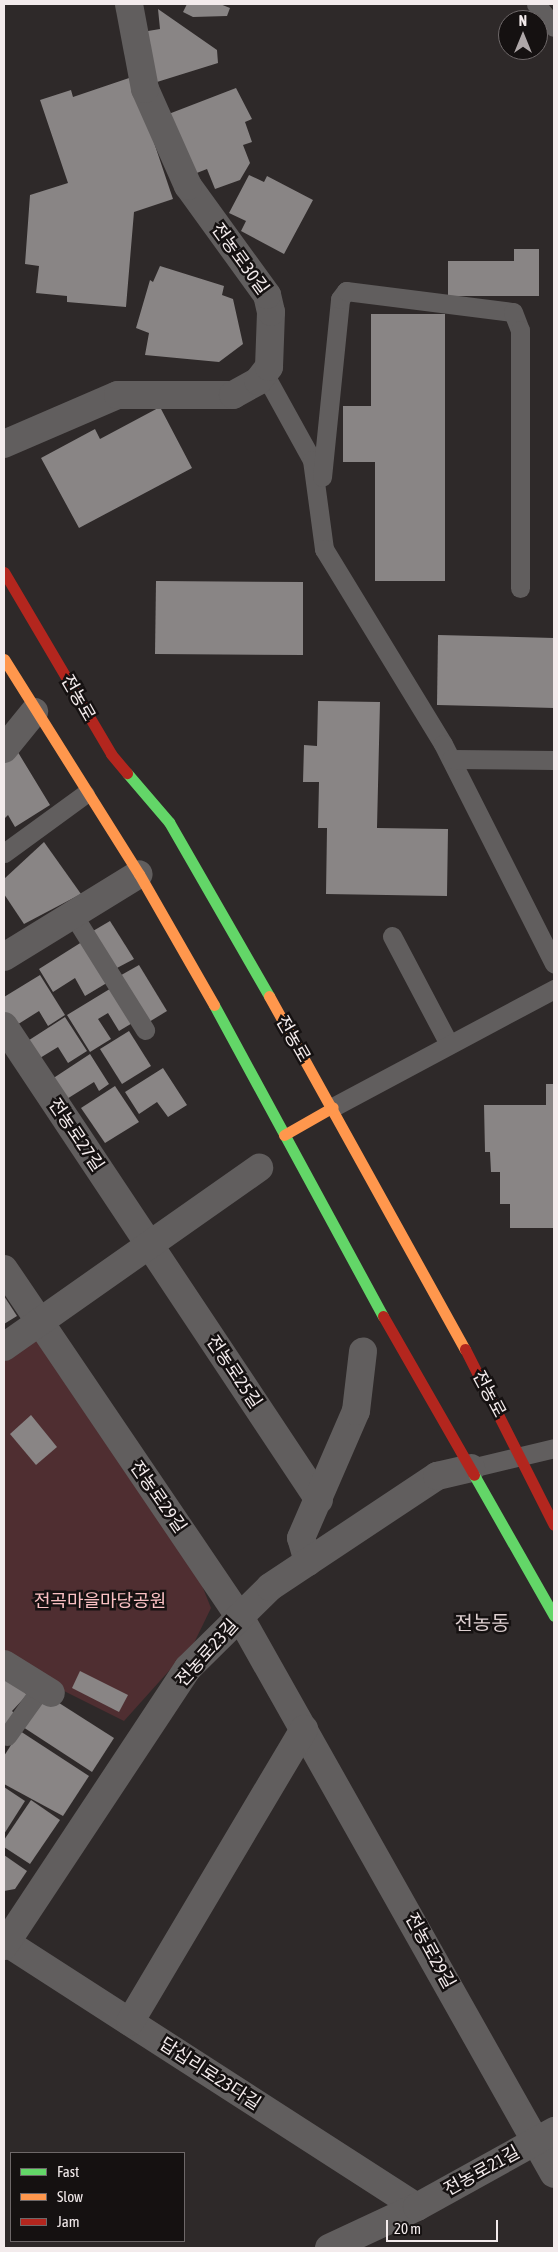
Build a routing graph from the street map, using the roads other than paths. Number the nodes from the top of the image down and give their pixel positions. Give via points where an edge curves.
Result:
1 (129, 4) edge
2 (536, 4) edge
3 (554, 27) edge
4 (265, 375) junction
5 (4, 444) edge
6 (319, 502) junction
7 (4, 572) edge
8 (520, 588) dead end
9 (4, 659) edge
10 (34, 712) junction
11 (4, 749) edge
12 (450, 759) junction
13 (554, 760) edge
14 (85, 794) junction
15 (4, 853) edge
16 (139, 874) junction
17 (72, 913) junction
18 (392, 936) dead end
19 (4, 957) edge
20 (554, 964) edge
21 (554, 989) edge
22 (4, 1026) edge
23 (145, 1030) dead end
24 (448, 1044) junction
25 (333, 1107) junction
26 (284, 1135) junction
27 (259, 1168) dead end
28 (149, 1243) junction
29 (4, 1269) edge
30 (36, 1321) junction
31 (4, 1347) edge
32 (363, 1351) dead end
33 (554, 1448) edge
34 (521, 1456) junction
35 (471, 1468) junction
36 (319, 1500) junction
37 (554, 1525) edge
38 (308, 1562) junction
39 (554, 1616) edge
40 (240, 1617) junction
41 (4, 1664) edge
42 (47, 1690) joint
43 (304, 1729) junction
44 (7, 1736) dead end
45 (5, 1943) edge
46 (130, 2022) junction
47 (545, 2136) edge
48 (554, 2174) edge
49 (417, 2207) junction
50 (329, 2248) edge

1 - 4 street, 전농로30길 via 145,90 188,186 267,295 270,356
2 - 3 lane
4 - 5 street via 232,394 118,395
4 - 6 lane via 304,440
6 - 8 lane via 339,304 346,290 513,312 520,330
6 - 12 lane via 324,549
7 - 25 main road, 전농로 via 111,754 169,822
9 - 10 main road
10 - 11 street
10 - 14 main road
12 - 13 lane
12 - 20 lane
14 - 15 lane
14 - 16 main road
16 - 17 street
16 - 26 main road
17 - 19 street
17 - 23 lane
18 - 24 lane
21 - 24 lane
22 - 28 street, 전농로27길
24 - 25 lane
25 - 26 main road
25 - 34 main road, 전농로
26 - 35 main road
27 - 28 street
28 - 30 street
28 - 36 street, 전농로25길
29 - 30 street, 전농로29길
30 - 31 street
30 - 40 street, 전농로29길
32 - 36 street via 356,1411
33 - 34 lane
34 - 35 lane
34 - 37 main road, 전농로
35 - 38 street, 전농로23길 via 437,1476
35 - 39 main road
36 - 38 street via 301,1538
38 - 40 street, 전농로23길 via 270,1587
40 - 43 street, 전농로29길
40 - 45 street, 전농로23길 via 188,1668
41 - 42 street
42 - 44 lane
43 - 46 street
43 - 47 street, 전농로29길
45 - 46 street, 답십리로23다길
46 - 49 street, 답십리로23다길
47 - 48 street, 전농로29길
47 - 49 street, 전농로21길
49 - 50 street, 전농로21길

